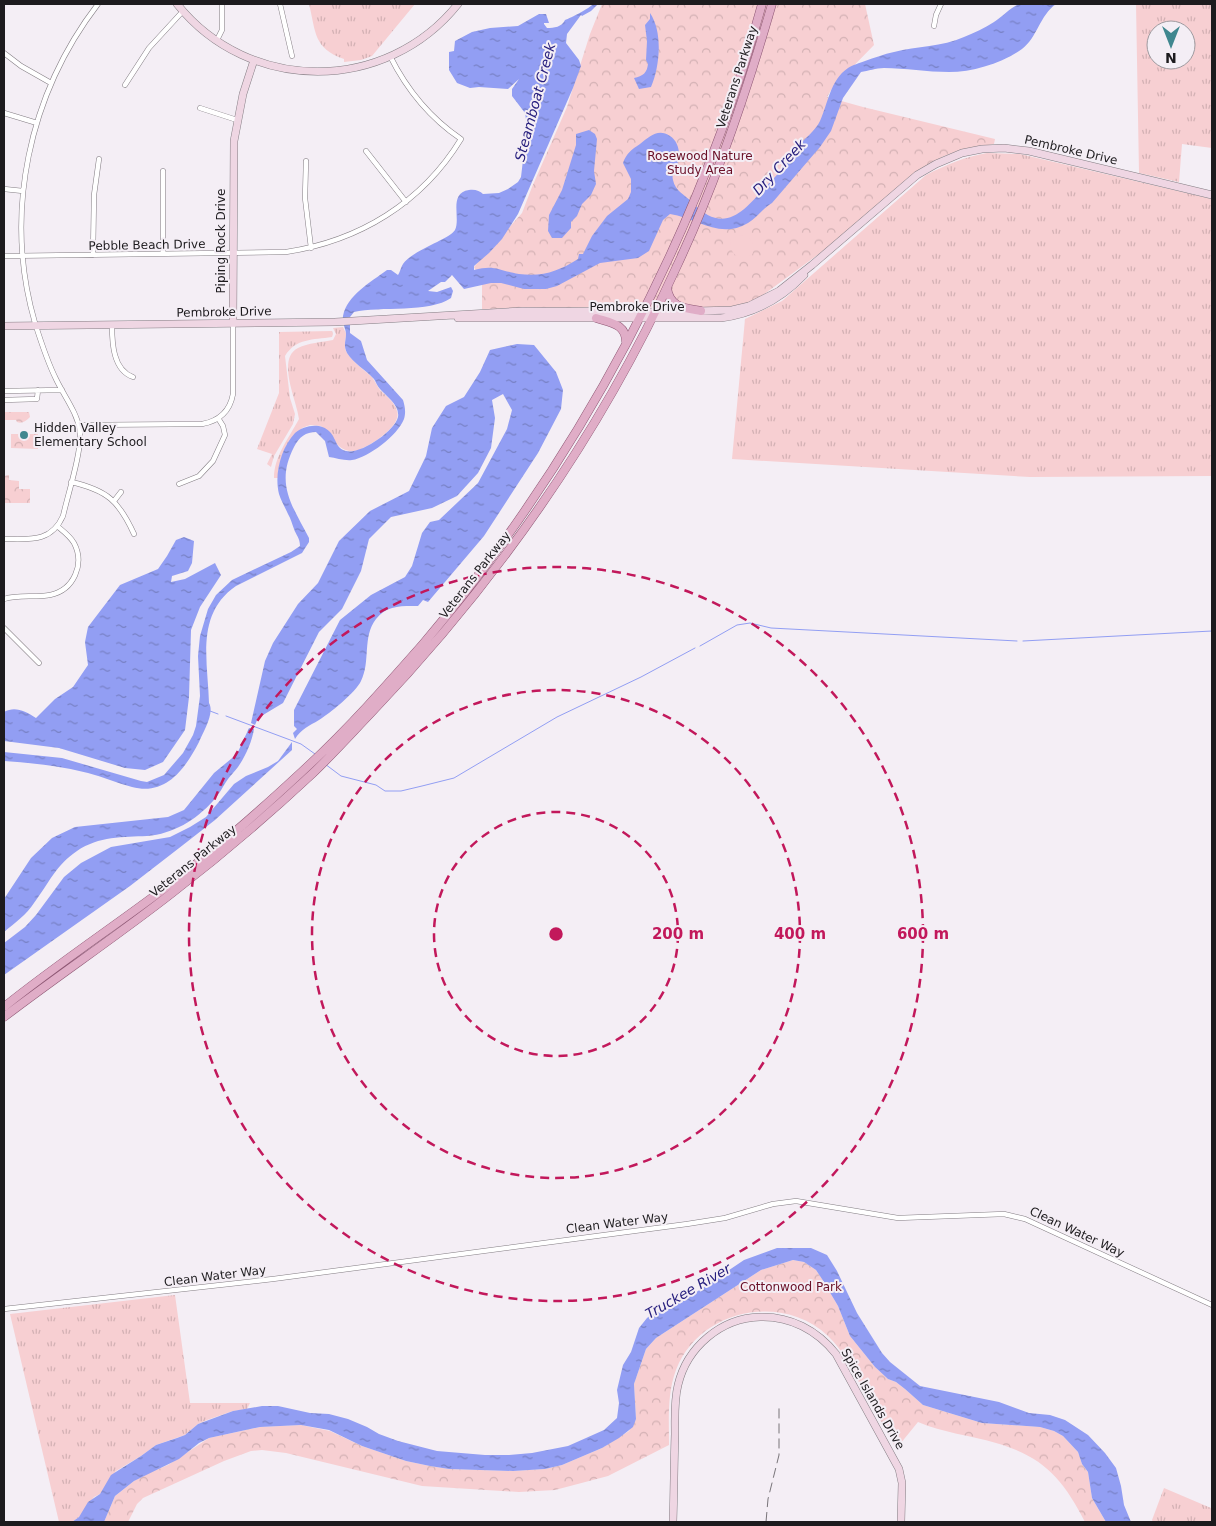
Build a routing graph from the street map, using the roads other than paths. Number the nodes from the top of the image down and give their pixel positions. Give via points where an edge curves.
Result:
1 (98, 4) edge
2 (177, 4) edge
3 (222, 4) edge
4 (280, 4) edge
5 (458, 4) edge
6 (762, 4) edge
7 (772, 4) edge
8 (941, 4) edge
9 (183, 11) junction
10 (934, 26) dead end
11 (216, 41) junction
12 (4, 53) edge
13 (292, 56) dead end
14 (390, 56) junction
15 (254, 60) junction
16 (51, 83) junction
17 (125, 85) dead end
18 (200, 108) dead end
19 (4, 113) edge
20 (237, 120) junction
21 (37, 123) junction
22 (366, 151) dead end
23 (99, 159) dead end
24 (306, 160) dead end
25 (163, 171) dead end
26 (4, 189) edge
27 (23, 191) junction
28 (1212, 195) edge
29 (406, 202) junction
30 (310, 248) junction
31 (163, 254) junction
32 (232, 254) junction
33 (93, 255) junction
34 (4, 256) edge
35 (22, 256) junction
36 (812, 265) junction
37 (667, 287) junction
38 (701, 312) junction
39 (640, 314) junction
40 (654, 315) junction
41 (444, 316) junction
42 (596, 318) junction
43 (233, 323) junction
44 (112, 325) junction
45 (4, 326) edge
46 (36, 326) junction
47 (626, 343) junction
48 (133, 377) dead end
49 (38, 390) junction
50 (62, 390) junction
51 (4, 391) edge
52 (4, 400) edge
53 (218, 418) junction
54 (79, 425) junction
55 (71, 482) junction
56 (179, 484) dead end
57 (121, 492) dead end
58 (114, 500) junction
59 (57, 526) junction
60 (134, 534) dead end
61 (4, 539) edge
62 (4, 599) edge
63 (4, 628) edge
64 (39, 663) dead end
65 (328, 752) junction
66 (310, 770) junction
67 (4, 1007) edge
68 (4, 1017) edge
69 (1212, 1305) edge
70 (4, 1309) edge
71 (673, 1522) edge
72 (901, 1522) edge

1 - 16 street via 69,46
2 - 9 street
3 - 11 street via 222,30
4 - 13 street
5 - 14 street via 423,38
6 - 39 main road, Veterans Parkway via 725,122 694,200
7 - 37 main road, Veterans Parkway via 737,117
8 - 10 street
9 - 11 street
9 - 17 street via 149,48
11 - 15 street
12 - 16 street
14 - 15 street via 351,69 316,72
14 - 29 street, Pebble Beach Drive via 422,105 461,139 440,169
15 - 20 street, Piping Rock Drive
16 - 21 street
18 - 20 street
19 - 21 street
20 - 32 street, Piping Rock Drive via 233,158
21 - 27 street
22 - 29 street
23 - 33 street via 94,195
24 - 30 street via 305,198
25 - 31 street
26 - 27 street
27 - 35 street
28 - 36 street, Pembroke Drive via 1029,151 1004,148 972,151 944,160 917,175
29 - 30 street, Pebble Beach Drive via 355,233
30 - 32 street, Pebble Beach Drive
31 - 32 street, Pebble Beach Drive
31 - 33 street, Pebble Beach Drive
32 - 43 street, Piping Rock Drive
33 - 35 street, Pebble Beach Drive
34 - 35 street, Pebble Beach Drive
35 - 46 street
36 - 38 street, Pembroke Drive via 779,291 749,306
36 - 40 street, Pembroke Drive via 784,294 757,310 721,318
37 - 38 main road via 668,296 675,304
37 - 40 main road, Veterans Parkway
38 - 40 street, Pembroke Drive
39 - 40 street, Pembroke Drive
39 - 41 street, Pembroke Drive via 522,311
39 - 42 street, Pembroke Drive
39 - 47 main road, Veterans Parkway
40 - 65 main road, Veterans Parkway via 586,438 500,563 396,688
41 - 42 street, Pembroke Drive
41 - 43 street, Pembroke Drive
42 - 47 main road via 623,329
43 - 44 street, Pembroke Drive
43 - 53 street, Piping Rock Drive via 233,394 230,406
44 - 46 street, Pembroke Drive
44 - 48 street via 118,363 126,374
45 - 46 street, Pembroke Drive
46 - 50 street
47 - 65 main road, Veterans Parkway via 576,432 486,566
49 - 50 street
49 - 51 street
49 - 52 street via 38,399
50 - 54 street
53 - 54 street via 202,424
53 - 56 street via 225,435 213,461 199,476
54 - 55 street via 80,446
55 - 58 street via 99,490
55 - 59 street via 63,516
57 - 58 street
58 - 60 street
59 - 61 street via 49,534 37,538
59 - 62 street via 72,540 77,550 78,569 73,579 53,594
63 - 64 street
65 - 66 main road, Veterans Parkway
66 - 67 main road, Veterans Parkway via 168,886
66 - 68 main road, Veterans Parkway via 272,810 172,893
69 - 70 street, Clean Water Way via 1026,1219 982,1214 904,1218 796,1201 688,1224 273,1279
71 - 72 street, Spice Islands Drive via 675,1400 682,1371 697,1347 713,1332 733,1322 761,1317 803,1326 836,1354 899,1469

